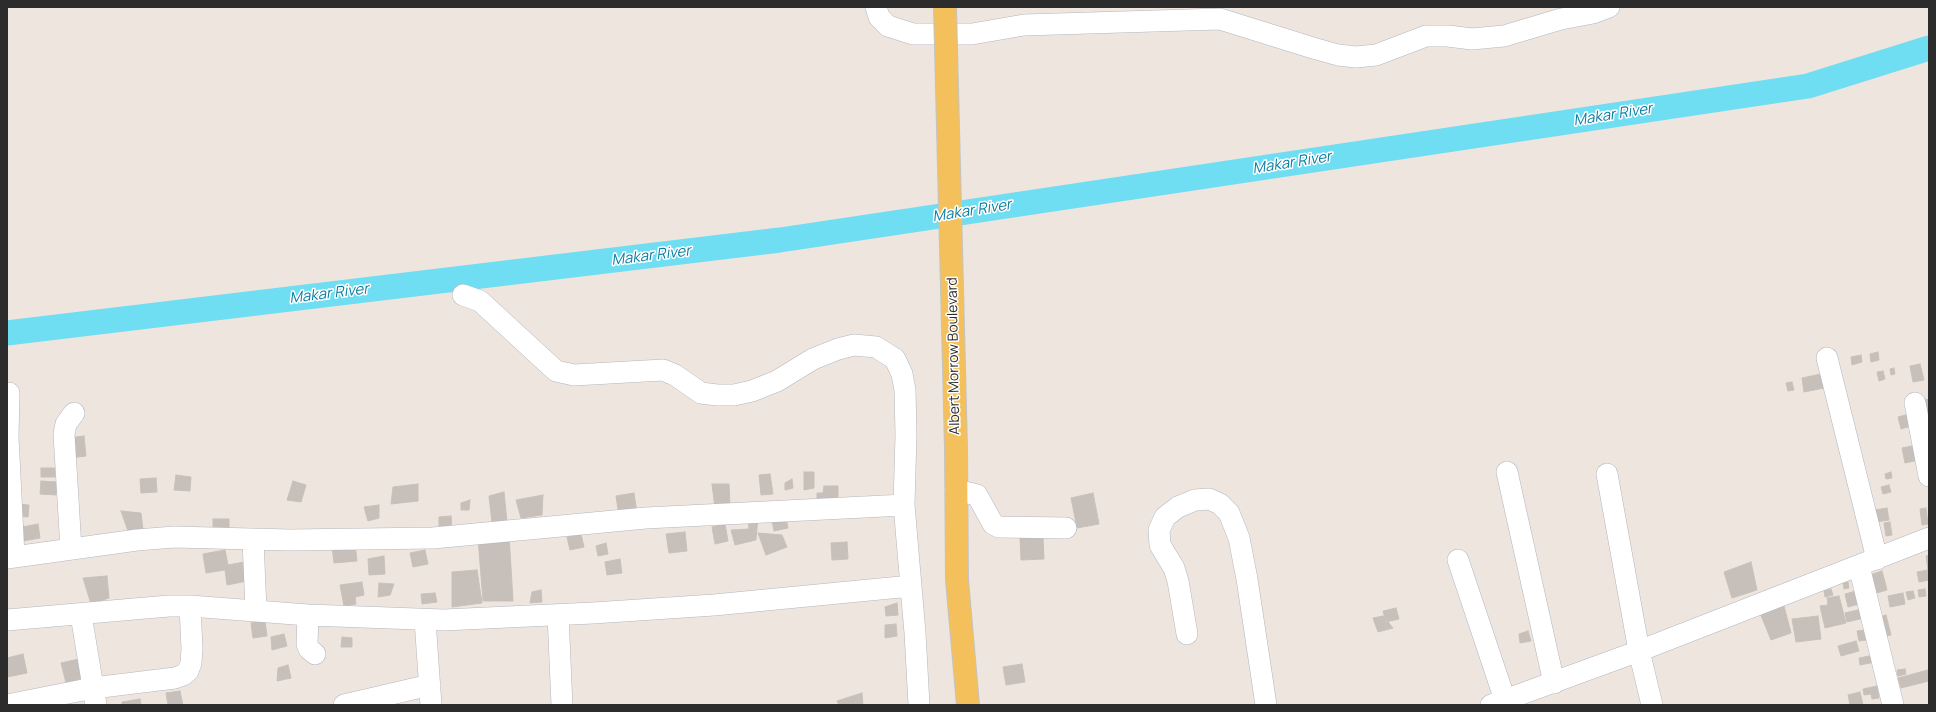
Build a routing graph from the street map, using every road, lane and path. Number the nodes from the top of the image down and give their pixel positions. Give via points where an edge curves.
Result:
1 (876, 7) edge
2 (945, 7) edge
3 (1609, 7) edge
4 (463, 295) dead end
5 (1826, 358) dead end
6 (9, 393) dead end
7 (1915, 404) dead end
8 (74, 412) dead end
9 (1507, 472) dead end
10 (1607, 474) dead end
11 (1929, 476) edge
12 (956, 490) junction
13 (904, 504) junction
14 (1066, 528) dead end
15 (1929, 538) edge
16 (253, 540) junction
17 (71, 549) junction
18 (11, 557) edge
19 (1458, 560) dead end
20 (1868, 562) junction
21 (911, 586) junction
22 (190, 606) junction
23 (256, 610) junction
24 (81, 615) junction
25 (308, 615) junction
26 (558, 615) junction
27 (7, 620) edge
28 (425, 620) junction
29 (1187, 634) dead end
30 (1639, 651) junction
31 (315, 654) dead end
32 (1554, 683) junction
33 (430, 695) edge
34 (94, 696) edge
35 (1498, 703) edge
36 (7, 705) edge
37 (344, 705) edge
38 (562, 705) edge
39 (919, 705) edge
40 (968, 705) edge
41 (1266, 705) edge
42 (1652, 705) edge
43 (1893, 705) edge

1 - 3 street via 879,17 888,26 913,34 972,34 1024,25 1220,19 1338,55 1356,57 1376,55 1426,36 1472,39 1504,36
2 - 12 main road, Albert Morrow Boulevard, bridge
4 - 13 street via 480,301 556,370 574,375 663,370 701,393 734,395 752,391 777,382 813,359 838,349 854,345 876,347 895,359 902,374 905,390
5 - 20 street
6 - 18 street
7 - 11 street
8 - 17 street via 66,424 64,434
9 - 32 street
10 - 30 street
12 - 14 street via 977,495 993,524 999,527
12 - 40 main road, Albert Morrow Boulevard via 957,580
13 - 16 street via 646,518 433,538
13 - 21 street
15 - 20 street
16 - 17 street via 174,537
16 - 23 street
17 - 18 street
19 - 35 street
20 - 30 street
20 - 43 street
21 - 26 street via 714,605
21 - 39 street
22 - 23 street
22 - 24 street
22 - 34 street via 192,649 188,671 175,678
23 - 25 street
24 - 27 street
24 - 34 street
25 - 28 street
25 - 31 street via 307,644
26 - 28 street
26 - 38 street
28 - 33 street
29 - 41 street via 1178,581 1174,568 1160,545 1159,530 1165,517 1178,507 1195,500 1209,499 1220,504 1234,522 1247,579
30 - 32 street
30 - 42 street
32 - 35 street
33 - 37 street
34 - 36 street

